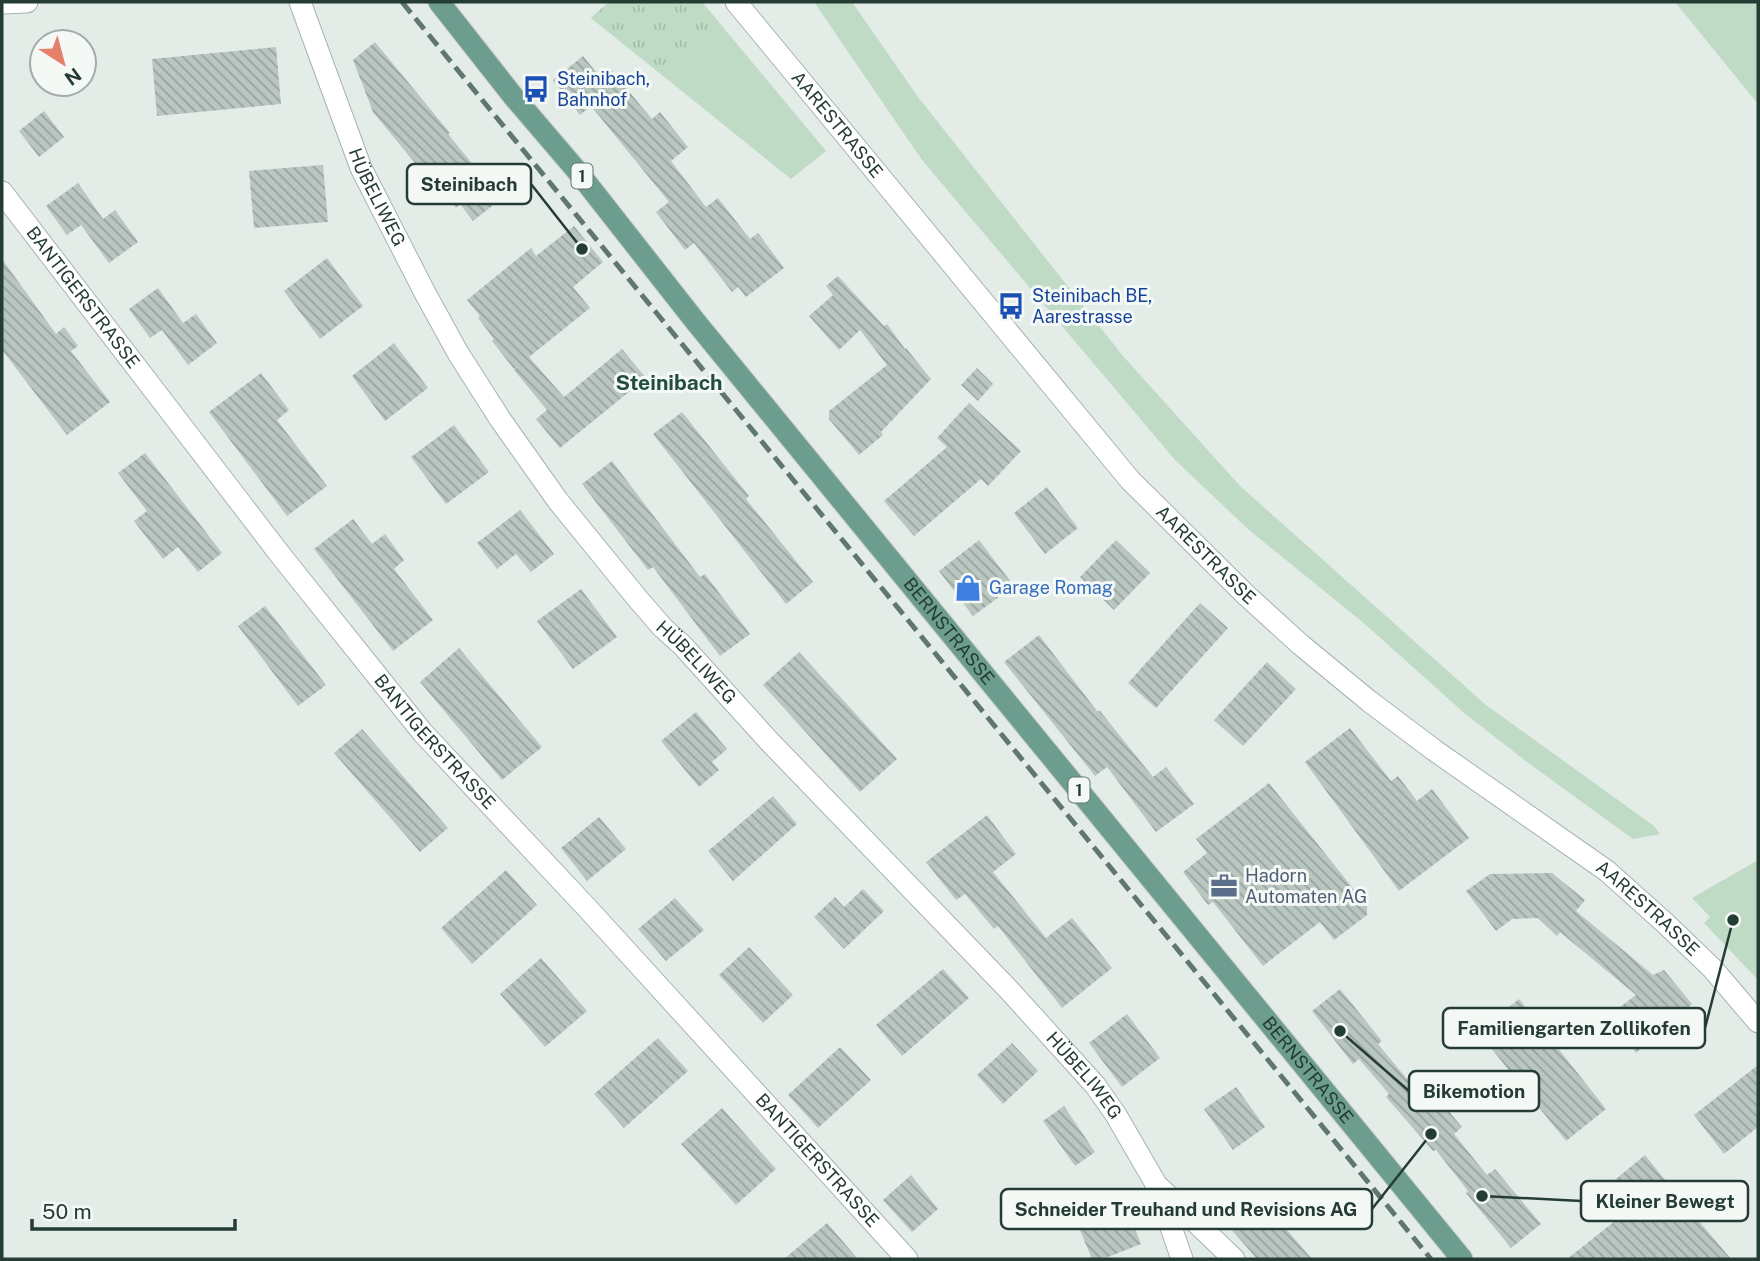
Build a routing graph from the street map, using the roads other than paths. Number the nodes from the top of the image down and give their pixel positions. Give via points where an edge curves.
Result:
1 (300, 2) edge
2 (439, 2) edge
3 (736, 2) edge
4 (2, 192) edge
5 (1758, 1022) edge
6 (1156, 1184) junction
7 (907, 1259) edge
8 (1182, 1259) edge
9 (1234, 1259) edge
10 (1462, 1259) edge

1 - 6 street, HÜBELIWEG via 361,168 425,293 500,419 553,494 663,628 1086,1076 1116,1115
2 - 10 main road, BERNSTRASSE / 1
3 - 5 street, AARESTRASSE via 1149,499 1246,595 1369,701 1629,889 1712,968
4 - 7 street, BANTIGERSTRASSE via 423,733
6 - 8 street, HÜBELIWEG
6 - 9 street

